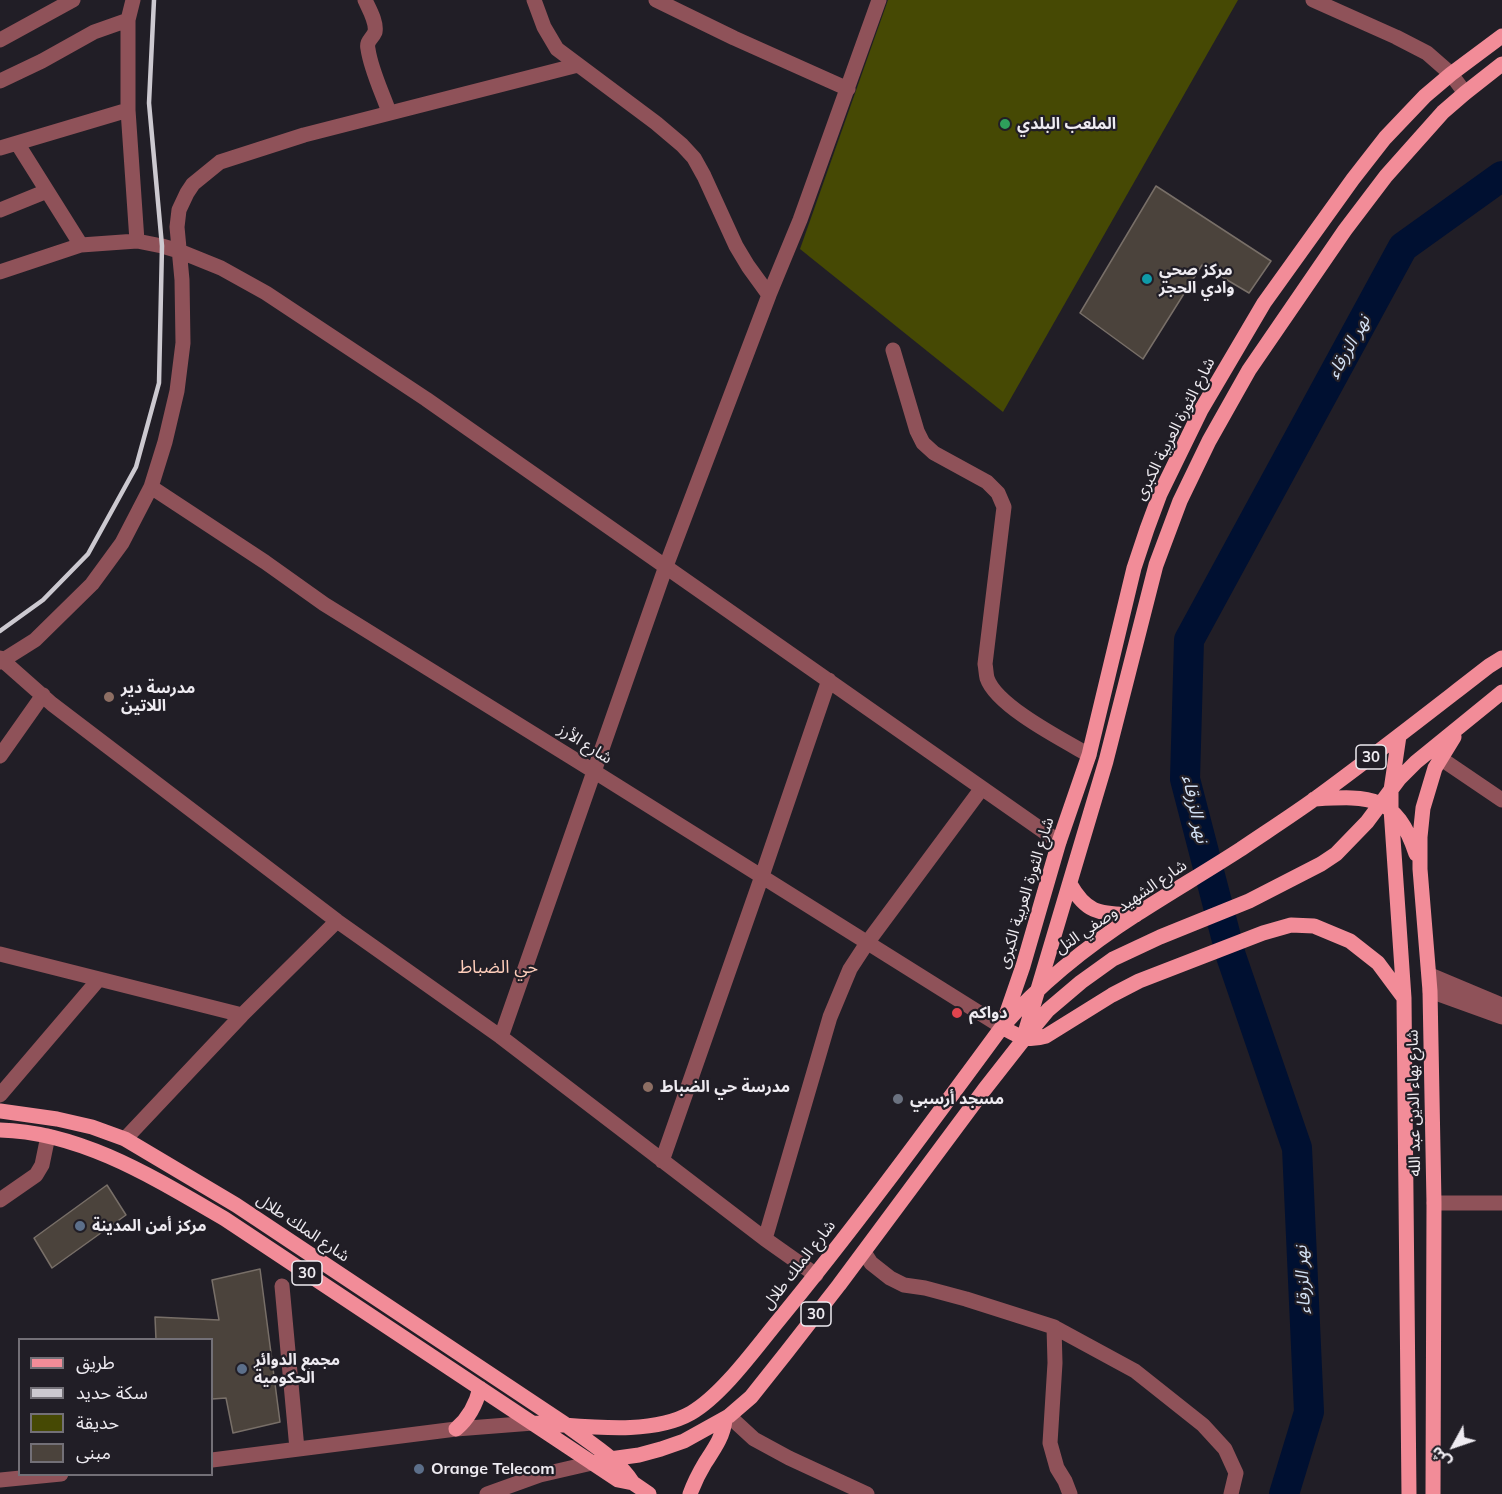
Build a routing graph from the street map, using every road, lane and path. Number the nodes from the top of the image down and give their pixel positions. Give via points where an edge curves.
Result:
1 (73, 0) edge
2 (133, 0) edge
3 (365, 0) edge
4 (534, 0) edge
5 (656, 0) edge
6 (879, 0) edge
7 (1312, 0) edge
8 (128, 20) junction
9 (1502, 36) edge
10 (0, 40) edge
11 (1502, 64) edge
12 (578, 65) junction
13 (1451, 74) junction
14 (0, 81) edge
15 (848, 89) junction
16 (1465, 93) junction
17 (128, 110) junction
18 (389, 112) junction
19 (16, 142) junction
20 (0, 148) edge
21 (47, 191) junction
22 (0, 210) edge
23 (137, 241) junction
24 (81, 246) junction
25 (179, 251) junction
26 (0, 272) edge
27 (769, 295) junction
28 (893, 350) dead end
29 (151, 487) junction
30 (666, 566) junction
31 (1502, 658) edge
32 (1, 660) edge
33 (830, 680) junction
34 (1502, 692) edge
35 (43, 695) junction
36 (1465, 722) junction
37 (1399, 736) junction
38 (1089, 755) junction
39 (0, 756) edge
40 (1440, 758) junction
41 (595, 772) junction
42 (982, 788) junction
43 (1391, 790) junction
44 (1314, 799) junction
45 (1502, 800) edge
46 (1386, 806) junction
47 (1059, 842) junction
48 (1420, 869) junction
49 (762, 876) junction
50 (1070, 884) junction
51 (1136, 915) junction
52 (337, 921) junction
53 (867, 943) junction
54 (0, 954) edge
55 (1430, 975) junction
56 (99, 979) junction
57 (1038, 989) junction
58 (1430, 991) junction
59 (1404, 998) junction
60 (1500, 1006) edge
61 (242, 1015) junction
62 (1002, 1028) junction
63 (501, 1037) junction
64 (1024, 1039) junction
65 (0, 1095) edge
66 (0, 1111) edge
67 (0, 1130) edge
68 (48, 1136) junction
69 (125, 1139) junction
70 (662, 1161) junction
71 (0, 1200) edge
72 (1434, 1203) junction
73 (1502, 1203) edge
74 (765, 1239) junction
75 (864, 1252) junction
76 (816, 1275) junction
77 (282, 1286) dead end
78 (1054, 1327) junction
79 (480, 1388) junction
80 (727, 1418) junction
81 (533, 1423) junction
82 (565, 1424) junction
83 (456, 1429) junction
84 (297, 1449) junction
85 (610, 1459) junction
86 (213, 1460) edge
87 (592, 1463) junction
88 (41, 1476) edge
89 (0, 1480) edge
90 (633, 1483) junction
91 (487, 1494) edge
92 (649, 1494) edge
93 (690, 1494) edge
94 (867, 1494) edge
95 (1070, 1494) edge
96 (1231, 1494) edge
97 (1408, 1494) edge
98 (1433, 1494) edge

1 - 10 street
2 - 8 street
3 - 18 street via 375,29 367,44 370,59
4 - 12 street via 550,39
5 - 15 street
6 - 15 street
7 - 13 street via 1427,53
8 - 14 street via 94,32
8 - 17 street
9 - 13 main road, شارع الثورة العربية الكبرى
11 - 16 main road
12 - 18 street
12 - 27 street via 656,123 694,158 736,246
13 - 16 street
13 - 38 main road, شارع الثورة العربية الكبرى via 1385,138 1353,179 1264,303 1201,410 1160,494 1134,568
15 - 27 street
16 - 50 main road via 1386,176 1345,230 1249,370 1209,441 1180,501 1156,565 1110,749
17 - 19 street
17 - 23 street
18 - 25 street via 220,162 193,184 179,210
19 - 20 street
19 - 21 street
21 - 22 street
21 - 24 street
23 - 24 street
23 - 25 street
24 - 26 street
25 - 29 street via 183,343 177,391
25 - 30 street via 266,293
27 - 30 street
28 - 38 street via 923,443 987,482 1004,507 985,664 987,678 1000,698
29 - 32 street via 122,543 92,584 35,640
29 - 41 street, شارع الأرز via 324,604
30 - 33 street
30 - 41 street
31 - 37 main road, شارع الشهيد وصفي التل / 30
32 - 35 street
33 - 42 street
33 - 49 street
34 - 36 main road, 30
35 - 39 street
35 - 52 street
36 - 40 main road, شارع بهاء الدين عبد الله
36 - 43 main road, 30 via 1416,762
37 - 43 main road
37 - 44 main road, شارع الشهيد وصفي التل / 30
38 - 47 main road, شارع الثورة العربية الكبرى
40 - 45 street
40 - 48 main road, شارع بهاء الدين عبد الله via 1423,808
41 - 49 street, شارع الأرز
41 - 63 street
42 - 47 street
42 - 53 street
43 - 46 main road, 30
44 - 46 main road via 1346,797
44 - 51 main road, شارع الشهيد وصفي التل / 30
46 - 48 main road via 1403,824
46 - 59 main road, شارع بهاء الدين عبد الله
46 - 64 main road, 30 via 1321,864 1250,901 1113,959 1048,1010
47 - 62 main road, شارع الثورة العربية الكبرى
48 - 55 main road, شارع بهاء الدين عبد الله
49 - 53 street, شارع الأرز
49 - 70 street
50 - 51 main road via 1077,897 1096,911
50 - 57 main road
51 - 57 main road, شارع الشهيد وصفي التل / 30
52 - 61 street
52 - 63 street
53 - 62 street, شارع الأرز
53 - 74 street via 850,969 830,1017
54 - 56 street
55 - 58 main road, شارع بهاء الدين عبد الله
55 - 60 street
56 - 61 street
56 - 65 street
57 - 62 main road, شارع الشهيد وصفي التل / 30
57 - 64 main road
58 - 60 street
58 - 72 main road, شارع بهاء الدين عبد الله
59 - 64 main road via 1378,963 1350,941 1314,926 1291,925 1139,981 1046,1036
59 - 97 main road, شارع بهاء الدين عبد الله
61 - 69 street
62 - 64 main road
62 - 76 main road, شارع الملك طلال / 30
63 - 70 street
64 - 75 main road, 30
66 - 69 main road, شارع الملك طلال / 30 via 57,1119
67 - 68 main road, 30
68 - 71 street via 36,1175
68 - 79 main road, 30 via 112,1158 225,1219
69 - 82 main road, شارع الملك طلال / 30 via 236,1205
70 - 74 street
72 - 73 street
72 - 98 main road, شارع بهاء الدين عبد الله
74 - 76 street
75 - 78 street via 890,1278 904,1285 966,1299
75 - 80 main road, 30 via 750,1397
76 - 82 main road, شارع الملك طلال / 30 via 736,1372 690,1414 661,1425
77 - 84 street
78 - 95 street via 1050,1443
78 - 96 street via 1135,1371 1203,1425 1225,1449 1236,1473
79 - 81 main road, 30
79 - 83 main road via 469,1415
80 - 85 main road, 30 via 684,1441
80 - 93 main road via 720,1440
80 - 94 street via 754,1439
81 - 82 main road, شارع الملك طلال / 30
81 - 83 street
81 - 87 main road, 30
82 - 85 main road, شارع الملك طلال / 30
83 - 84 street
84 - 86 street
85 - 87 main road, 30
85 - 90 main road, شارع الملك طلال
87 - 90 main road via 618,1480
87 - 91 street via 540,1475
88 - 89 street
90 - 92 main road

